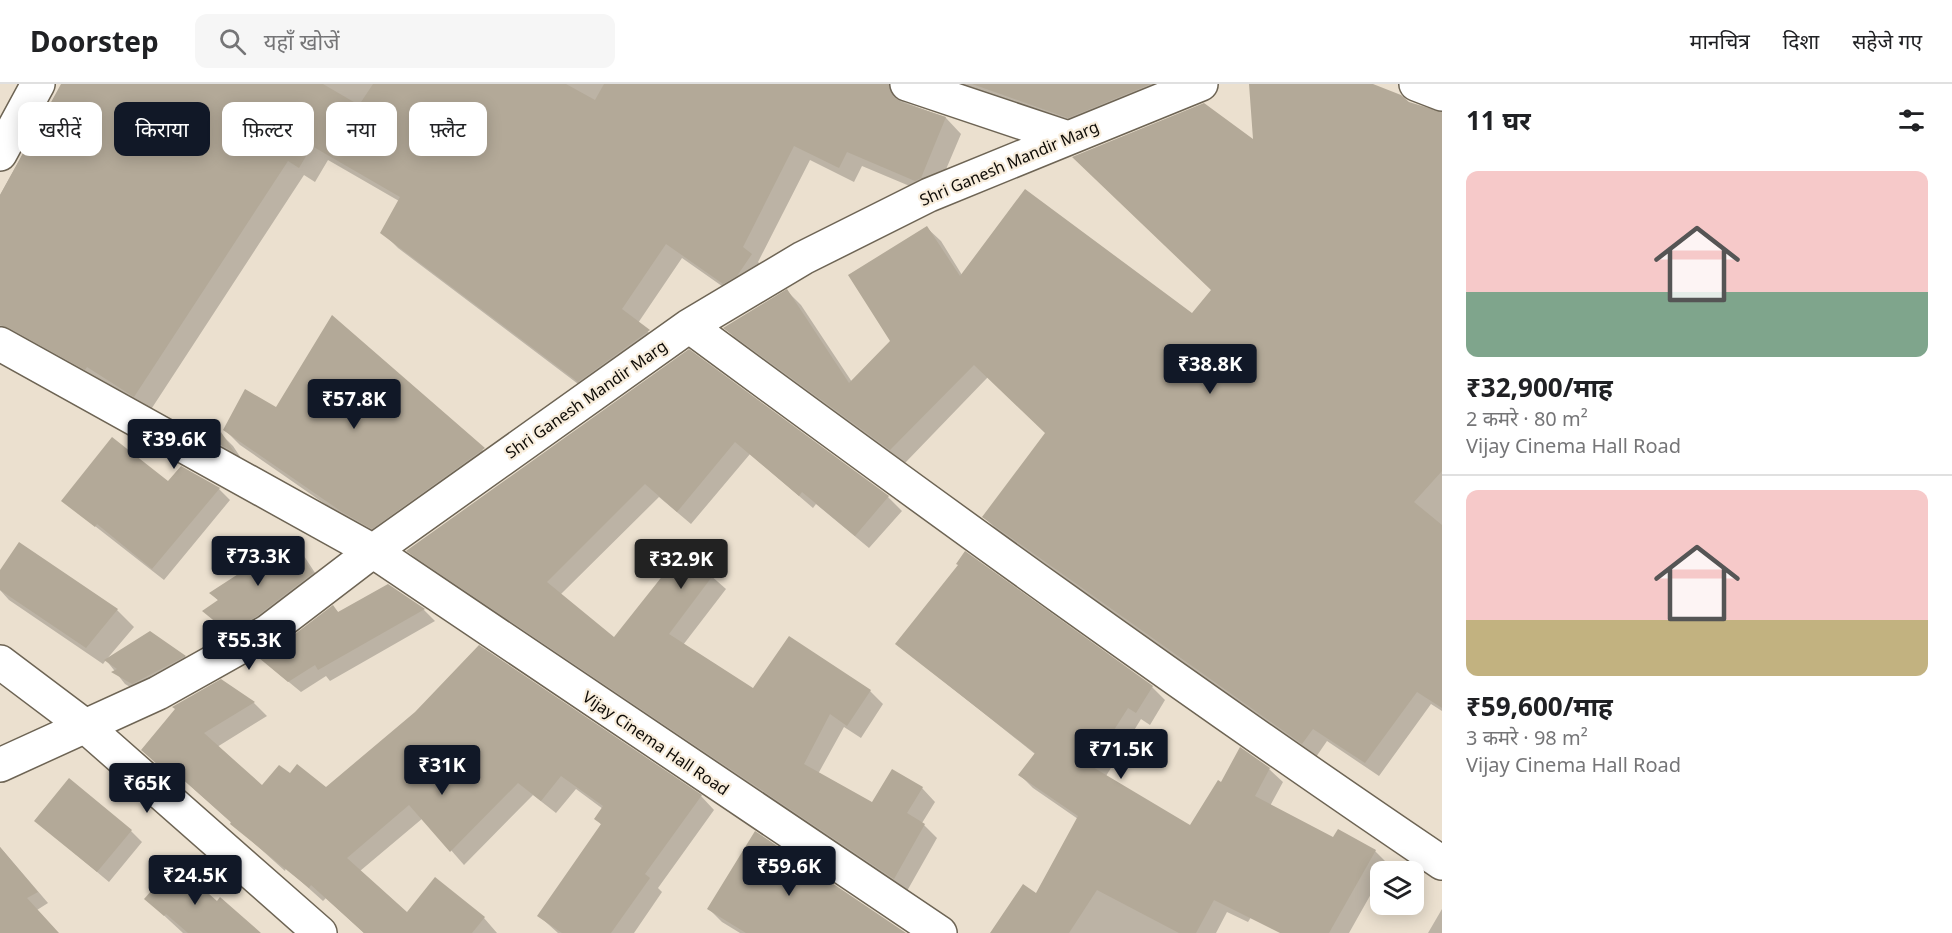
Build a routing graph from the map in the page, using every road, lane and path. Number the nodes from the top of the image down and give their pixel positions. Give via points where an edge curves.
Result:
1 (38, 84) edge
2 (1202, 84) edge
3 (1416, 84) edge
4 (928, 87) edge
5 (1442, 94) edge
6 (1068, 138) junction
7 (0, 154) edge
8 (688, 326) junction
9 (0, 344) edge
10 (373, 551) junction
11 (0, 662) edge
12 (85, 726) junction
13 (0, 765) edge
14 (1442, 863) edge
15 (320, 933) edge
16 (940, 933) edge

1 - 7 street
2 - 6 street, Shri Ganesh Mandir Marg
3 - 5 street
4 - 6 street
6 - 8 street, Shri Ganesh Mandir Marg via 929,195 803,258
8 - 10 street, Shri Ganesh Mandir Marg
8 - 14 street via 1057,596
9 - 10 street, Vijay Cinema Hall Road
10 - 12 street, Shri Ganesh Mandir Marg via 267,632 158,693
10 - 16 street, Vijay Cinema Hall Road
11 - 12 street
12 - 13 street, Shri Ganesh Mandir Marg
12 - 15 street

